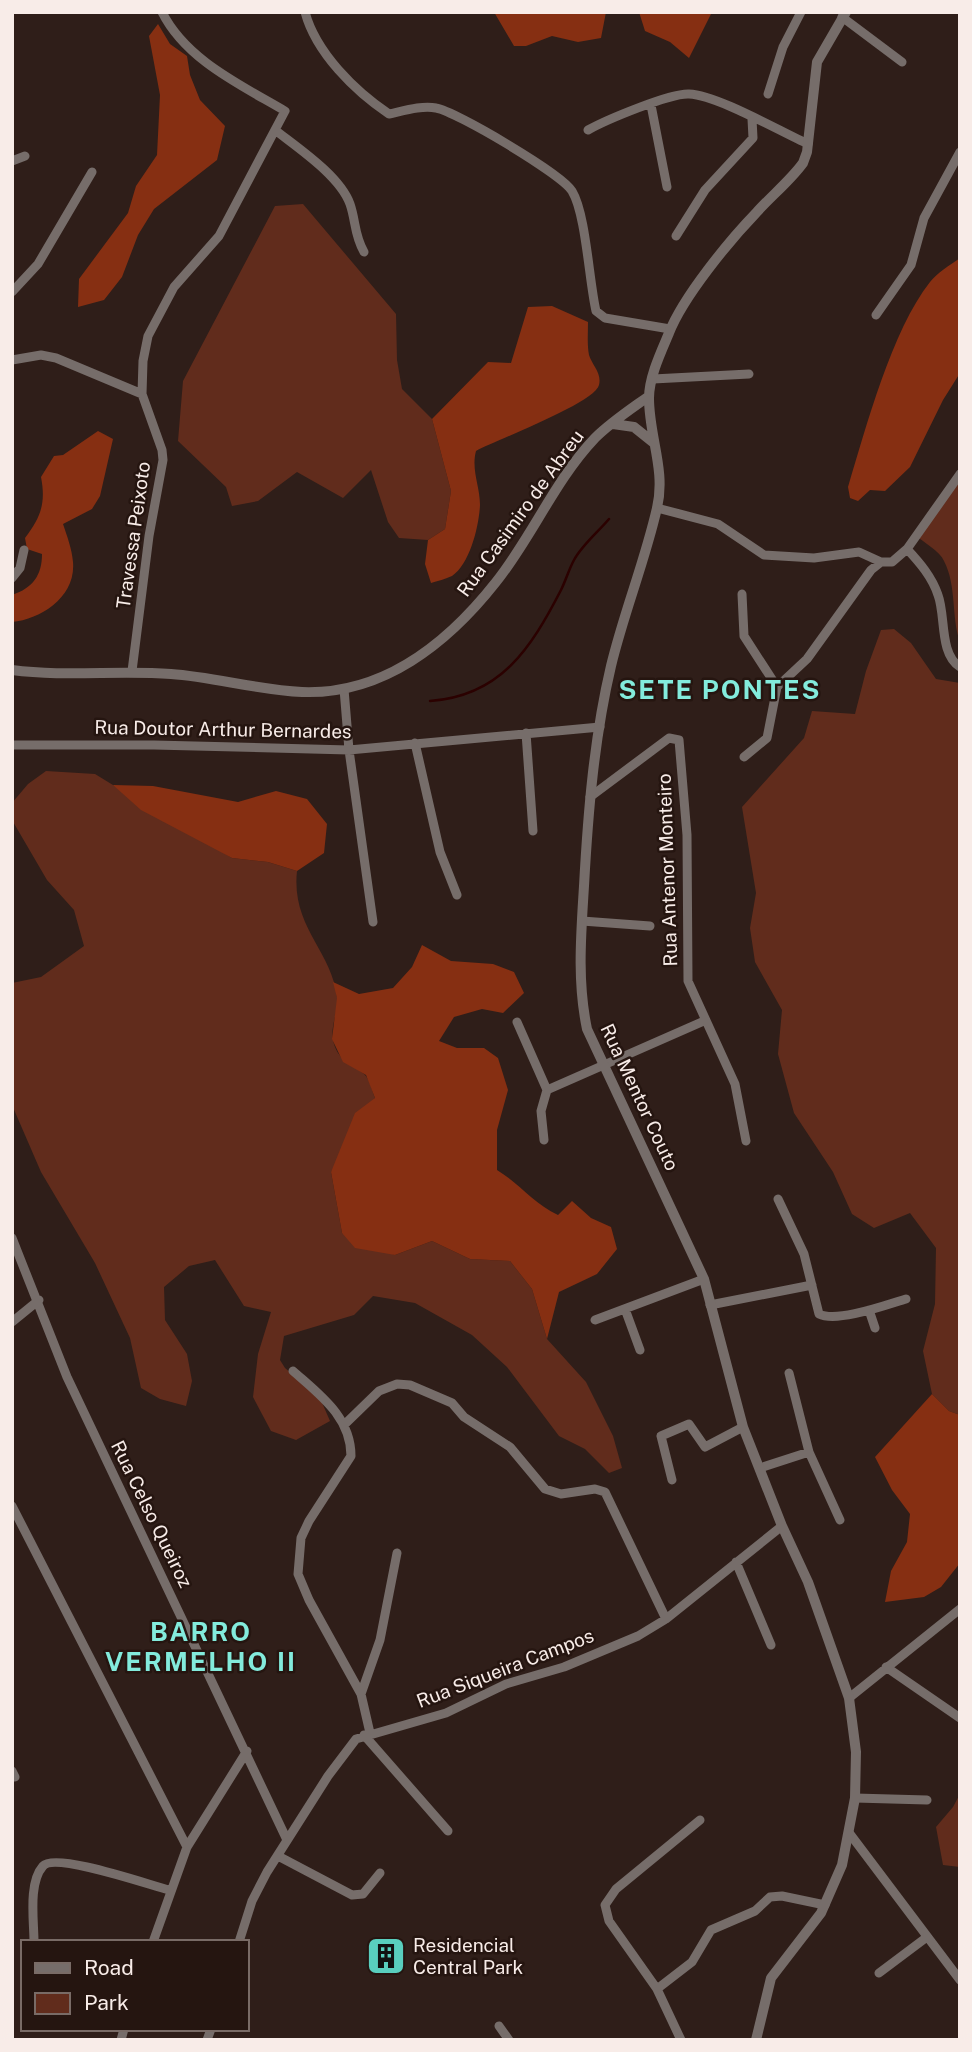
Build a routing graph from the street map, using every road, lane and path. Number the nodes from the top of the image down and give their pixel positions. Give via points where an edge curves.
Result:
1 (162, 12) edge
2 (305, 12) edge
3 (800, 12) edge
4 (844, 15) edge
5 (902, 62) dead end
6 (768, 94) dead end
7 (651, 105) junction
8 (752, 119) junction
9 (275, 130) junction
10 (588, 130) dead end
11 (808, 144) junction
12 (960, 152) edge
13 (24, 156) dead end
14 (12, 161) edge
15 (92, 172) dead end
16 (667, 187) dead end
17 (676, 236) dead end
18 (364, 251) dead end
19 (12, 292) edge
20 (876, 315) dead end
21 (670, 329) junction
22 (12, 360) edge
23 (749, 374) dead end
24 (653, 379) junction
25 (142, 394) junction
26 (649, 396) junction
27 (613, 424) junction
28 (654, 443) junction
29 (960, 474) edge
30 (657, 508) junction
31 (907, 549) junction
32 (24, 550) dead end
33 (881, 562) junction
34 (12, 578) edge
35 (742, 594) dead end
36 (960, 667) edge
37 (12, 670) edge
38 (132, 671) junction
39 (777, 687) junction
40 (344, 689) junction
41 (600, 727) junction
42 (526, 733) junction
43 (415, 743) junction
44 (12, 745) edge
45 (349, 751) junction
46 (744, 757) dead end
47 (590, 797) junction
48 (533, 831) dead end
49 (457, 895) dead end
50 (582, 921) junction
51 (373, 922) dead end
52 (650, 926) dead end
53 (704, 1021) junction
54 (517, 1022) dead end
55 (604, 1067) junction
56 (547, 1090) junction
57 (544, 1140) dead end
58 (746, 1141) dead end
59 (778, 1199) dead end
60 (12, 1238) edge
61 (704, 1279) junction
62 (813, 1285) junction
63 (906, 1299) dead end
64 (39, 1300) junction
65 (710, 1305) junction
66 (625, 1309) junction
67 (869, 1310) junction
68 (596, 1320) dead end
69 (12, 1322) edge
70 (875, 1328) dead end
71 (640, 1350) dead end
72 (293, 1371) dead end
73 (789, 1373) dead end
74 (345, 1424) junction
75 (743, 1427) junction
76 (809, 1452) junction
77 (760, 1468) junction
78 (673, 1480) dead end
79 (12, 1506) edge
80 (840, 1520) dead end
81 (782, 1526) junction
82 (397, 1553) dead end
83 (736, 1562) junction
84 (960, 1609) edge
85 (666, 1619) junction
86 (771, 1645) dead end
87 (886, 1667) junction
88 (361, 1694) junction
89 (849, 1698) junction
90 (960, 1718) edge
91 (367, 1734) junction
92 (247, 1751) junction
93 (855, 1798) junction
94 (927, 1800) dead end
95 (700, 1820) dead end
96 (448, 1831) dead end
97 (850, 1834) junction
98 (287, 1840) junction
99 (187, 1847) junction
100 (278, 1856) junction
101 (380, 1873) dead end
102 (169, 1890) junction
103 (825, 1905) junction
104 (927, 1937) junction
105 (34, 1940) edge
106 (154, 1940) edge
107 (240, 1940) edge
108 (879, 1973) dead end
109 (960, 1980) edge
110 (657, 1989) junction
111 (499, 2026) dead end
112 (509, 2040) edge
113 (681, 2040) edge
114 (756, 2040) edge

1 - 9 street, Travessa Peixoto via 170,29 211,67 285,111
2 - 21 street via 333,64 389,114 440,108 564,182 578,208 596,311 605,318
3 - 6 street
4 - 5 street
4 - 11 street, Rua Mentor Couto via 817,62
7 - 8 street via 669,95 690,93
7 - 10 street
7 - 16 street
8 - 11 street
8 - 17 street via 753,138 705,190
9 - 18 street via 318,163 345,195
9 - 25 street, Travessa Peixoto via 219,236 174,287 148,336
11 - 21 street, Rua Mentor Couto via 797,171 746,223
12 - 20 street via 924,218 911,265
13 - 14 street
15 - 19 street via 38,264
21 - 24 street, Rua Mentor Couto
22 - 25 street via 41,355 56,358
23 - 24 street
24 - 26 street, Rua Mentor Couto
25 - 38 street, Travessa Peixoto via 163,460
26 - 27 street, Rua Casimiro de Abreu
26 - 28 street, Rua Mentor Couto
27 - 28 street via 634,427
27 - 40 street, Rua Casimiro de Abreu via 576,461 478,605 442,639 390,676
28 - 30 street, Rua Mentor Couto via 662,475
29 - 31 street
30 - 33 street via 718,524 764,555 814,558 859,552
30 - 41 street, Rua Mentor Couto via 611,667
31 - 33 street via 892,562
31 - 36 street via 930,576 944,615 950,659
32 - 34 street
33 - 39 street via 807,659
35 - 39 street via 744,636
37 - 38 street, Rua Casimiro de Abreu
38 - 40 street, Rua Casimiro de Abreu via 299,692
39 - 46 street via 767,738
40 - 45 street
41 - 42 street, Rua Doutor Arthur Bernardes
41 - 47 street, Rua Mentor Couto
42 - 43 street, Rua Doutor Arthur Bernardes
42 - 48 street
43 - 45 street, Rua Doutor Arthur Bernardes
43 - 49 street via 440,852
44 - 45 street, Rua Doutor Arthur Bernardes
45 - 51 street
47 - 50 street, Rua Mentor Couto
47 - 53 street, Rua Antenor Monteiro via 669,737 679,740 687,835 688,981
50 - 52 street
50 - 55 street, Rua Mentor Couto via 581,999 587,1029
53 - 55 street
53 - 58 street, Rua Antenor Monteiro via 735,1084
54 - 56 street
55 - 56 street
55 - 61 street, Rua Mentor Couto
56 - 57 street via 541,1111
59 - 62 street via 797,1236
60 - 64 street, Rua Celso Queiroz
61 - 65 street, Rua Mentor Couto
61 - 66 street
62 - 65 street
62 - 67 street via 822,1317
63 - 67 street
64 - 69 street
64 - 92 street, Rua Celso Queiroz via 67,1377
65 - 75 street, Rua Mentor Couto
66 - 68 street
66 - 71 street
67 - 70 street
72 - 74 street
73 - 76 street
74 - 85 street via 379,1391 410,1385 452,1402 464,1417 510,1447 545,1489 561,1494 600,1490
74 - 88 street via 351,1456 309,1521 297,1558 309,1600
75 - 77 street, Rua Mentor Couto
75 - 78 street via 705,1447 690,1424 662,1436
76 - 77 street
76 - 80 street
77 - 81 street, Rua Mentor Couto
79 - 99 street
81 - 83 street, Rua Siqueira Campos
81 - 89 street, Rua Mentor Couto via 808,1582
82 - 88 street via 380,1640
83 - 85 street, Rua Siqueira Campos
83 - 86 street
84 - 87 street
85 - 91 street, Rua Siqueira Campos via 638,1636 564,1667 506,1684 446,1713
87 - 89 street
87 - 90 street
88 - 91 street
89 - 93 street, Rua Mentor Couto via 856,1752
91 - 96 street
91 - 98 street via 349,1745
92 - 98 street, Rua Celso Queiroz
92 - 99 street
93 - 94 street
93 - 97 street, Rua Mentor Couto
95 - 110 street via 617,1889 605,1905 609,1921
97 - 103 street, Rua Mentor Couto
97 - 104 street
98 - 100 street
99 - 102 street
100 - 101 street via 352,1895 363,1894
100 - 107 street via 252,1901
102 - 105 street via 71,1863 48,1862 36,1884
102 - 106 street
103 - 110 street via 770,1897 755,1911 711,1930 692,1962
103 - 114 street, Rua Mentor Couto via 771,1978
104 - 108 street
104 - 109 street
110 - 113 street
111 - 112 street

